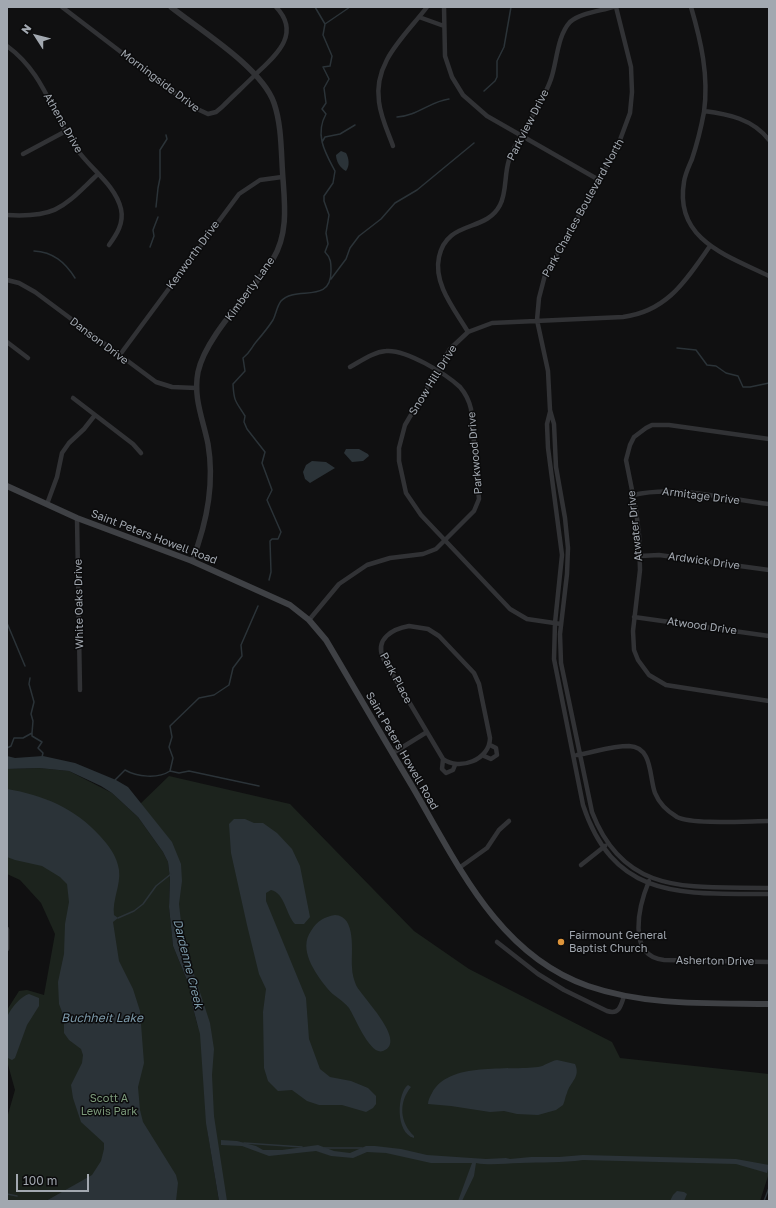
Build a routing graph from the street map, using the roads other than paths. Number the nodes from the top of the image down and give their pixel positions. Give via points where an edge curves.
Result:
1 (62, 7) edge
2 (170, 7) edge
3 (276, 7) edge
4 (427, 7) edge
5 (444, 7) edge
6 (614, 7) edge
7 (691, 7) edge
8 (419, 17) junction
9 (444, 26) junction
10 (7, 46) edge
11 (256, 74) junction
12 (704, 111) junction
13 (66, 131) junction
14 (521, 136) junction
15 (769, 140) edge
16 (393, 146) dead end
17 (23, 154) dead end
18 (98, 174) junction
19 (282, 177) junction
20 (599, 180) junction
21 (7, 215) edge
22 (109, 245) dead end
23 (710, 246) junction
24 (769, 276) edge
25 (7, 280) edge
26 (537, 320) junction
27 (468, 332) junction
28 (7, 342) edge
29 (119, 356) junction
30 (28, 358) dead end
31 (350, 367) dead end
32 (436, 371) junction
33 (196, 388) junction
34 (73, 398) dead end
35 (550, 410) junction
36 (95, 415) junction
37 (769, 439) edge
38 (141, 453) dead end
39 (7, 486) edge
40 (633, 495) junction
41 (47, 504) junction
42 (769, 504) edge
43 (77, 518) junction
44 (566, 533) junction
45 (560, 534) junction
46 (445, 541) junction
47 (640, 556) junction
48 (192, 561) junction
49 (769, 570) edge
50 (634, 617) junction
51 (309, 620) junction
52 (555, 623) junction
53 (561, 624) junction
54 (769, 636) edge
55 (80, 690) dead end
56 (769, 701) edge
57 (427, 732) junction
58 (490, 745) junction
59 (393, 753) junction
60 (579, 755) junction
61 (484, 756) junction
62 (573, 756) junction
63 (443, 759) junction
64 (455, 765) junction
65 (509, 821) dead end
66 (769, 822) edge
67 (608, 844) junction
68 (604, 848) junction
69 (581, 865) dead end
70 (459, 868) junction
71 (651, 878) junction
72 (648, 883) junction
73 (769, 888) edge
74 (769, 894) edge
75 (7, 929) edge
76 (497, 942) dead end
77 (7, 949) edge
78 (769, 962) edge
79 (624, 996) junction
80 (769, 1004) edge

1 - 11 street, Morningside Drive via 204,113 216,112
2 - 11 street, Kimberly Lane
3 - 11 street, Morningside Drive via 286,25 285,40 280,50
4 - 8 street
5 - 9 street
6 - 14 street, Parkview Drive via 579,17 569,24 562,36 551,80
6 - 20 street, Park Charles Boulevard North via 631,68 632,103 620,142
7 - 12 street via 703,58
8 - 9 street
8 - 16 street via 391,52 379,81 380,112
9 - 14 street via 448,67 463,95 478,110
10 - 13 street, Athens Drive via 31,68
11 - 19 street, Kimberly Lane via 271,96 276,112
12 - 15 street via 739,118 758,129
12 - 23 street via 698,140 684,181 683,201 692,228
13 - 17 street
13 - 18 street, Athens Drive via 77,150
14 - 20 street
14 - 27 street, Parkview Drive via 509,159 502,199 497,210 488,219 455,232 444,244 439,256 439,279
18 - 21 street via 64,206 53,212
18 - 22 street, Athens Drive via 115,195 122,212 119,230
19 - 29 street, Kenworth Drive via 260,180 239,194
19 - 33 street, Kimberly Lane via 285,218 277,251 209,346 198,370
20 - 26 street, Park Charles Boulevard North via 546,276 539,298
23 - 24 street
23 - 26 street, Snow Hill Drive via 676,292 650,309 623,317
25 - 29 street, Danson Drive via 35,292
26 - 27 street, Snow Hill Drive via 492,323
26 - 35 street, Park Charles Boulevard North via 548,371
27 - 32 street, Snow Hill Drive via 450,349
28 - 30 street
29 - 33 street, Danson Drive via 156,382 172,387
31 - 32 street, Parkwood Drive via 372,354 392,351
32 - 46 street, Snow Hill Drive via 406,425 399,448 399,461 406,493 413,505
32 - 46 street, Parkwood Drive via 457,385 469,401 479,491 474,511
33 - 48 street, Kimberly Lane via 198,408 209,452 210,492 205,524
34 - 36 street
35 - 44 street, Park Charles Boulevard North via 554,424 557,480
35 - 45 street, Park Charles Boulevard North via 547,424 548,448
36 - 38 street
36 - 41 street via 62,453
37 - 40 street, Atwater Drive via 660,424 646,428 634,437 627,452 626,460
39 - 41 main road, Saint Peters Howell Road
40 - 42 street, Armitage Drive via 651,491 671,491
40 - 47 street, Atwater Drive
41 - 43 main road, Saint Peters Howell Road
43 - 48 main road, Saint Peters Howell Road
43 - 55 street, White Oaks Drive
44 - 45 street
44 - 53 street, Park Charles Boulevard North via 567,574
45 - 52 street, Park Charles Boulevard North via 561,570
46 - 51 street, Parkwood Drive via 431,552 390,558 357,571 339,584
46 - 52 street, Snow Hill Drive via 510,609 528,619
47 - 49 street, Ardwick Drive via 659,555
47 - 50 street, Atwater Drive
48 - 51 main road, Saint Peters Howell Road via 290,605
50 - 54 street, Atwood Drive
50 - 56 street, Atwater Drive via 634,650 643,668 657,681 675,688
51 - 59 main road, Saint Peters Howell Road via 326,640
52 - 53 street, Snow Hill Drive
52 - 62 street, Park Charles Boulevard North via 556,673
53 - 60 street, Park Charles Boulevard North via 562,673
57 - 58 street, Park Place via 381,653 381,644 396,629 409,626 428,629 439,636 474,673 479,684
57 - 59 street
57 - 63 street, Park Place
58 - 61 street
58 - 61 street, Park Place via 496,748 497,755 491,759
59 - 70 main road, Saint Peters Howell Road
60 - 62 street
60 - 66 street via 622,746 636,748 648,761 655,792 661,804 672,814 684,819
60 - 67 street, Park Charles Boulevard North via 592,812
61 - 64 street, Park Place
62 - 68 street, Park Charles Boulevard North via 587,816
63 - 64 street
63 - 64 street, Park Place via 442,769 446,774 453,770
65 - 70 street via 499,830 487,848
67 - 68 street
67 - 71 street, Park Charles Boulevard North via 625,861
68 - 69 street
68 - 72 street, Park Charles Boulevard North via 622,867
70 - 79 main road, Saint Peters Howell Road via 492,917 523,949 549,968 583,984
71 - 72 street, Asherton Drive
71 - 73 street, Park Charles Boulevard North via 688,886
72 - 74 street, Park Charles Boulevard North via 686,893
72 - 78 street, Asherton Drive via 641,906 640,936 642,949 650,956 664,960
75 - 77 street
76 - 79 street via 538,974 607,1011 618,1011
79 - 80 main road, Saint Peters Howell Road via 680,1002

